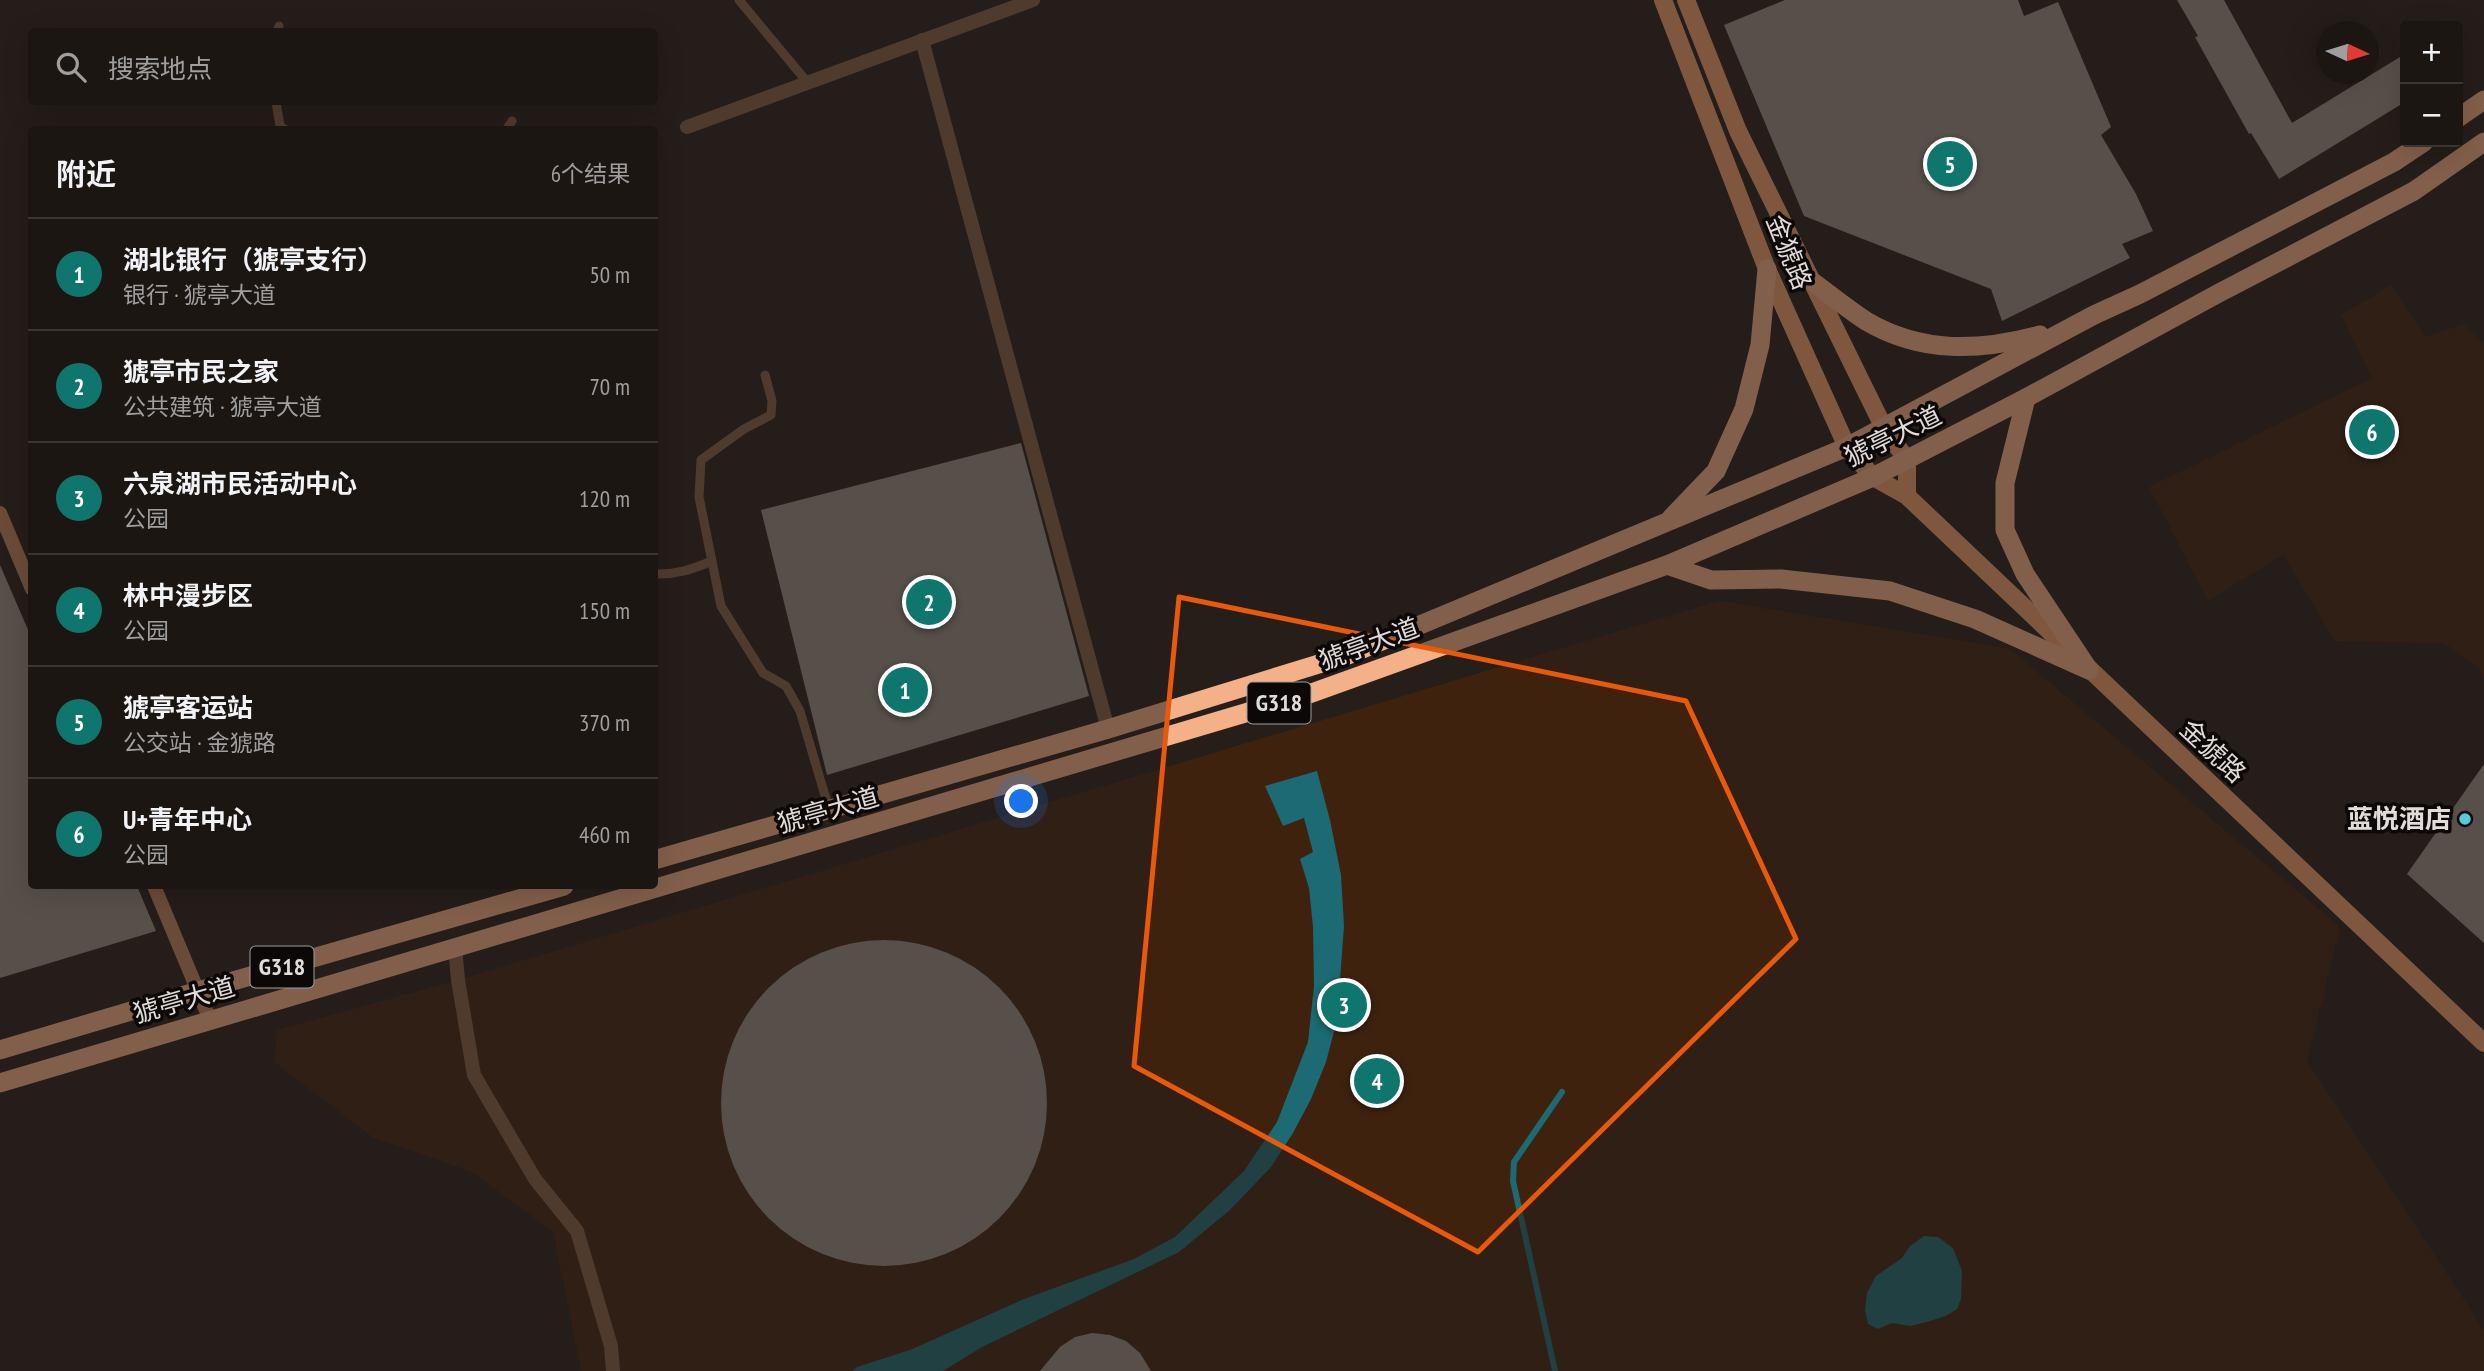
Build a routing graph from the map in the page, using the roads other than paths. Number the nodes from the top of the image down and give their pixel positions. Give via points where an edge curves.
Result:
1 (739, 0) edge
2 (1033, 0) edge
3 (1662, 0) edge
4 (1686, 0) edge
5 (922, 40) junction
6 (808, 83) junction
7 (2484, 100) edge
8 (276, 105) edge
9 (2463, 115) edge
10 (512, 121) dead end
11 (280, 126) edge
12 (509, 126) edge
13 (687, 127) dead end
14 (2484, 142) edge
15 (2417, 147) edge
16 (1766, 269) junction
17 (1813, 282) junction
18 (2094, 315) junction
19 (765, 375) dead end
20 (2026, 398) junction
21 (1884, 428) junction
22 (1847, 447) junction
23 (1906, 460) junction
24 (1873, 478) junction
25 (1907, 496) junction
26 (0, 513) edge
27 (1665, 524) junction
28 (712, 561) junction
29 (1667, 565) junction
30 (658, 574) edge
31 (28, 580) edge
32 (2089, 670) junction
33 (1108, 729) junction
34 (829, 810) junction
35 (658, 859) edge
36 (658, 887) edge
37 (155, 889) edge
38 (554, 889) edge
39 (651, 889) edge
40 (455, 947) junction
41 (198, 991) junction
42 (210, 1020) junction
43 (2484, 1043) edge
44 (0, 1050) edge
45 (0, 1083) edge
46 (612, 1371) edge

1 - 6 lane
2 - 5 street
3 - 16 main road, 金猇路
4 - 17 main road, 金猇路 via 1738,131
5 - 6 street
5 - 33 street
6 - 13 street
7 - 9 highway
8 - 11 lane
10 - 12 lane
14 - 20 highway, 猇亭大道 / G318 via 2414,191
15 - 18 highway, 猇亭大道 / G318
16 - 22 main road, 金猇路
16 - 27 highway via 1760,345 1744,409 1716,471
17 - 18 highway via 1866,320 1897,336 1928,344 2001,345
17 - 21 main road, 金猇路
18 - 21 highway, 猇亭大道 / G318
19 - 28 lane via 771,415 701,460 699,497
20 - 23 highway, 猇亭大道 / G318
20 - 32 highway via 2005,484 2005,530 2025,574
21 - 22 highway, 猇亭大道 / G318
21 - 23 main road, 金猇路
22 - 24 main road, 金猇路
22 - 27 highway, 猇亭大道 / G318
23 - 24 highway, 猇亭大道 / G318
23 - 25 main road
24 - 25 main road, 金猇路
24 - 29 highway, 猇亭大道 / G318
25 - 32 main road, 金猇路
26 - 31 main road
27 - 33 highway, 猇亭大道 / G318 via 1348,654
28 - 30 lane via 691,570
28 - 34 lane via 721,606 762,673 786,686 800,711
29 - 32 highway via 1711,580 1782,579 1890,591 1976,619
29 - 36 highway, 猇亭大道 / G318 via 1309,694
32 - 43 main road, 金猇路
33 - 34 highway, 猇亭大道 / G318
34 - 35 highway, 猇亭大道 / G318
37 - 41 main road
38 - 41 highway, 猇亭大道 / G318
39 - 40 highway, 猇亭大道 / G318
40 - 42 highway, 猇亭大道 / G318
40 - 46 street via 474,1075 535,1179 577,1231 611,1346
41 - 42 main road
41 - 44 highway, 猇亭大道 / G318
42 - 45 highway, 猇亭大道 / G318

